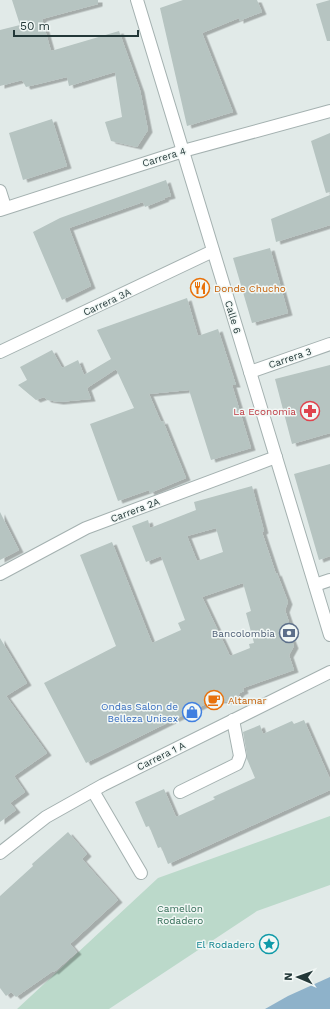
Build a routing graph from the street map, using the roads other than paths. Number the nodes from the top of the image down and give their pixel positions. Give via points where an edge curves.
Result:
1 (137, 0) edge
2 (330, 111) edge
3 (183, 151) junction
4 (0, 191) edge
5 (3, 208) edge
6 (213, 251) junction
7 (330, 344) edge
8 (0, 352) edge
9 (250, 372) junction
10 (276, 457) junction
11 (0, 574) edge
12 (330, 580) edge
13 (315, 585) junction
14 (330, 635) edge
15 (330, 672) edge
16 (233, 720) junction
17 (93, 791) junction
18 (180, 792) dead end
19 (0, 853) edge
20 (140, 873) dead end

1 - 3 street, Calle 6
2 - 3 street, Carrera 4
3 - 5 street, Carrera 4
3 - 6 street, Calle 6
4 - 5 street
6 - 8 street, Carrera 3A
6 - 9 street, Calle 6
7 - 9 street, Carrera 3
9 - 10 street, Calle 6
10 - 11 street, Carrera 2A via 86,528
10 - 13 street, Calle 6
12 - 13 street
13 - 14 street, Calle 6
15 - 16 street, Carrera 1 A
16 - 17 street, Carrera 1 A
16 - 18 street via 240,756 237,764
17 - 19 street, Carrera 1 A via 46,817
17 - 20 street

